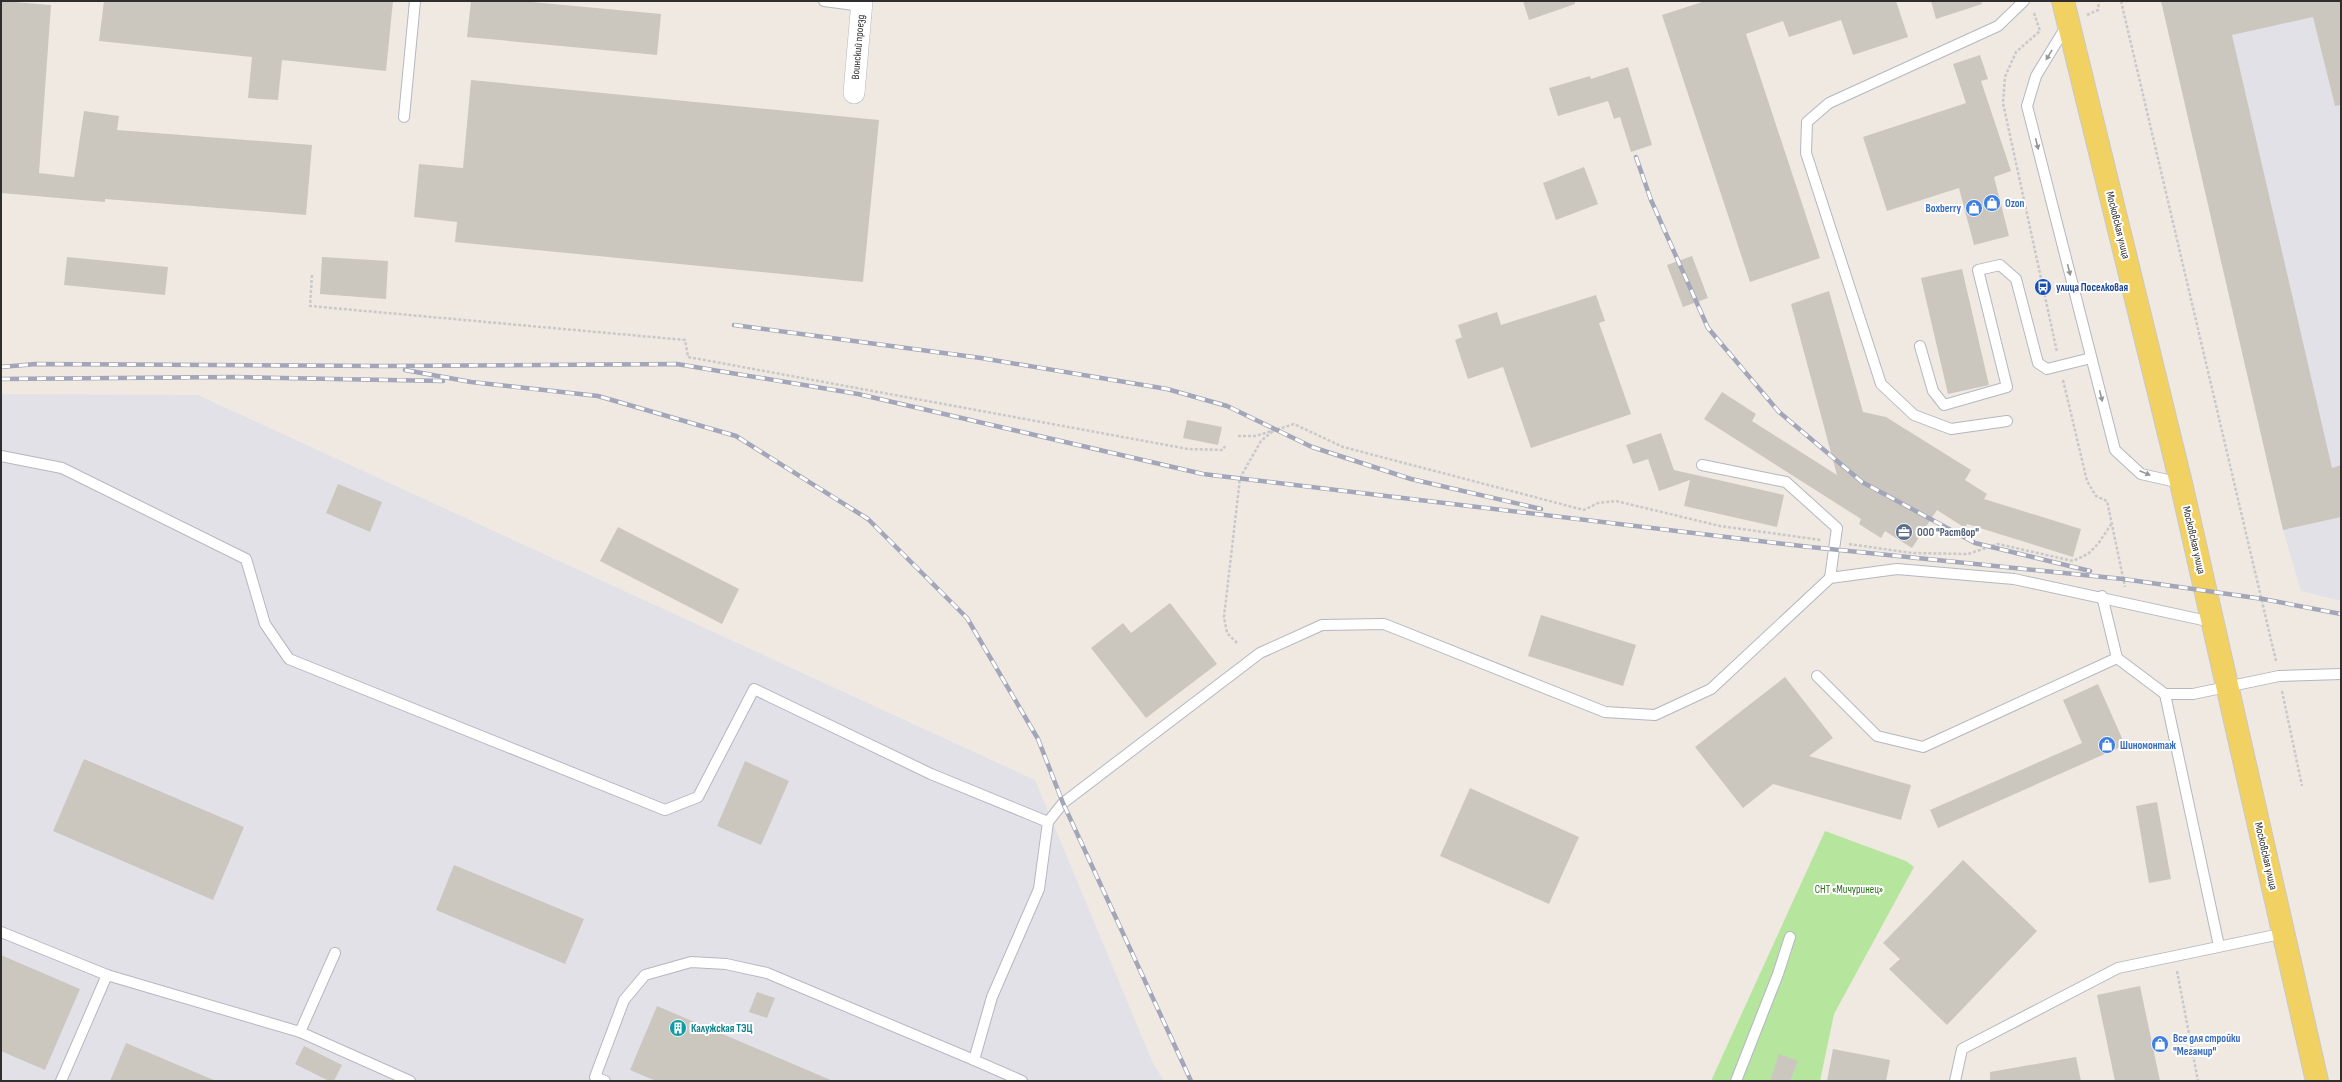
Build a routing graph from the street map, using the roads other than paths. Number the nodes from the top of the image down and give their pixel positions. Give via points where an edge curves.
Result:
1 (416, 1) edge
2 (824, 1) edge
3 (2024, 1) edge
4 (2063, 1) edge
5 (862, 3) edge
6 (2069, 22) junction
7 (854, 93) dead end
8 (404, 117) dead end
9 (1920, 346) dead end
10 (2091, 358) junction
11 (2007, 421) dead end
12 (1, 456) edge
13 (1702, 465) dead end
14 (2181, 483) junction
15 (1830, 578) junction
16 (2102, 596) junction
17 (2212, 622) junction
18 (2117, 658) junction
19 (2341, 674) edge
20 (1817, 676) dead end
21 (2226, 687) junction
22 (2165, 694) junction
23 (1048, 822) junction
24 (1, 932) edge
25 (2285, 933) junction
26 (1790, 937) dead end
27 (2219, 946) junction
28 (335, 953) dead end
29 (107, 975) junction
30 (300, 1032) junction
31 (974, 1060) junction
32 (61, 1081) edge
33 (410, 1081) edge
34 (605, 1081) edge
35 (1022, 1081) edge
36 (1736, 1081) edge
37 (1955, 1081) edge
38 (2317, 1081) edge

1 - 8 lane
2 - 5 lane
3 - 11 lane via 1998,26 1829,103 1807,122 1806,152 1881,384 1914,415 1951,429
4 - 6 main road, Московская улица
5 - 7 street, Воинский проезд
6 -> 10 lane via 2036,76 2027,106
6 - 14 main road, Московская улица
9 - 10 lane via 1933,390 1944,405 2006,387 1978,270 2000,265 2016,279 2038,363 2047,369
10 -> 14 lane via 2115,450 2142,474
12 - 23 lane via 62,468 246,559 265,624 289,659 665,810 698,797 754,690 931,774
13 - 15 lane via 1786,482 1837,528
14 - 17 main road, Московская улица
15 - 16 lane via 1897,569 2014,579
15 - 23 lane via 1711,689 1655,715 1605,712 1384,624 1322,625 1260,653 1063,804
16 - 17 lane
16 - 18 lane
17 - 21 main road, Московская улица
18 - 20 lane via 1923,747 1877,736
18 - 22 lane
19 - 21 lane via 2279,676
21 - 22 lane via 2193,694
21 - 25 main road, Московская улица
22 - 27 lane
23 - 31 lane via 1039,889 992,997
24 - 29 lane
25 - 27 lane
25 - 38 main road, Московская улица
26 - 36 lane
27 - 37 lane via 2118,968 1962,1049
28 - 30 lane
29 - 30 lane
29 - 32 lane
30 - 33 lane
31 - 34 lane via 767,973 726,964 691,962 645,975 624,1000 595,1077
31 - 35 lane

